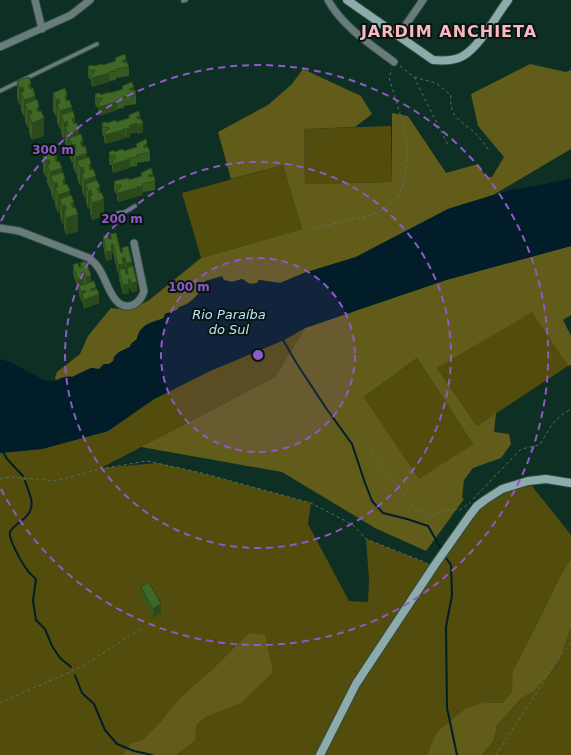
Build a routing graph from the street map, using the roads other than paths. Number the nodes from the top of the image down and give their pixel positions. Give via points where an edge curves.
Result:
1 (35, 0) edge
2 (90, 0) edge
3 (328, 0) edge
4 (347, 0) edge
5 (423, 0) edge
6 (508, 0) edge
7 (42, 29) junction
8 (398, 36) junction
9 (97, 44) dead end
10 (0, 47) edge
11 (394, 62) road end
12 (0, 91) edge
13 (135, 206) dead end
14 (118, 213) dead end
15 (0, 228) edge
16 (134, 243) dead end
17 (571, 483) edge
18 (320, 755) edge

1 - 7 street
2 - 7 street via 71,15
3 - 11 street via 350,28
4 - 8 main road
5 - 8 street
6 - 8 main road via 477,44 463,56 447,61 433,60
7 - 10 street
9 - 12 lane
13 - 14 lane via 122,214
15 - 16 street via 19,231 89,258 96,263 116,301 128,306 138,302 144,291
17 - 18 main road via 546,479 528,480 502,489 481,503 434,566 356,684

